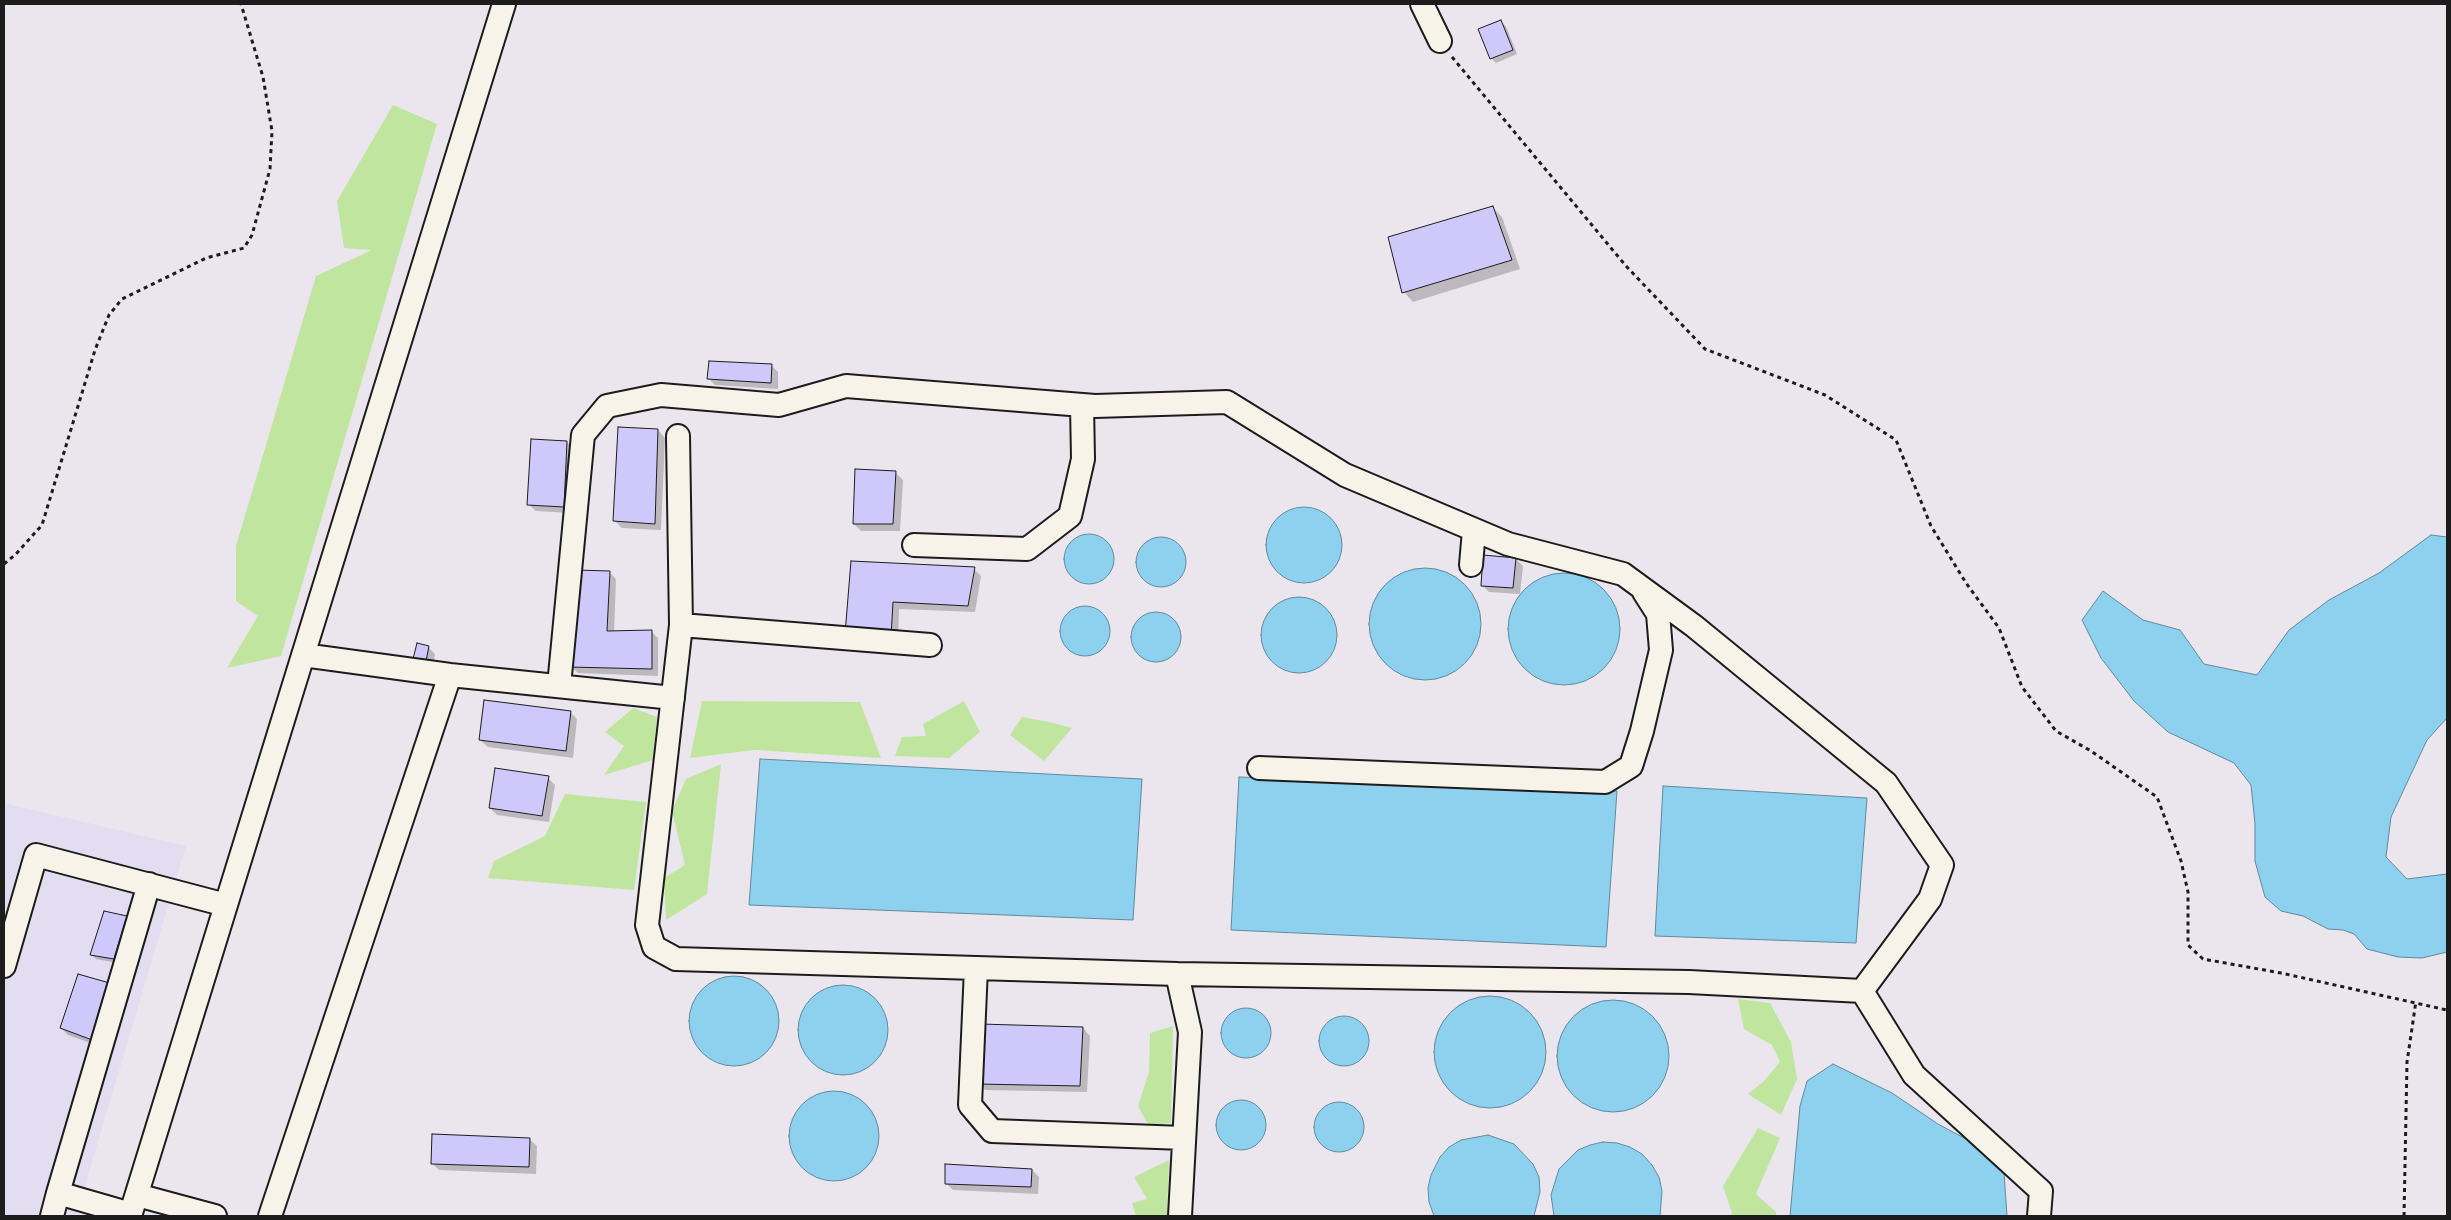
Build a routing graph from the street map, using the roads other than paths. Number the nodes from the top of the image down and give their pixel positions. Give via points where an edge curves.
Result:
1 (504, 4) edge
2 (1422, 4) edge
3 (1440, 41) road end
4 (1082, 405) junction
5 (678, 436) dead end
6 (1474, 530) junction
7 (914, 545) dead end
8 (1471, 564) dead end
9 (1640, 586) junction
10 (681, 625) junction
11 (930, 645) dead end
12 (303, 655) junction
13 (450, 675) junction
14 (559, 686) junction
15 (673, 698) junction
16 (1259, 768) dead end
17 (149, 884) junction
18 (226, 905) junction
19 (4, 966) edge
20 (976, 968) junction
21 (1177, 974) junction
22 (1862, 991) junction
23 (1184, 1138) junction
24 (58, 1194) junction
25 (132, 1208) edge
26 (52, 1216) edge
27 (215, 1216) edge
28 (270, 1216) edge
29 (1180, 1216) edge
30 (2039, 1216) edge

1 - 12 street
2 - 3 street
4 - 6 street via 1227,402 1345,475
4 - 7 street via 1083,459 1070,516 1027,549
4 - 14 street via 846,386 779,405 661,395 607,406 584,435
5 - 10 street
6 - 8 street
6 - 9 street via 1508,544 1623,574
9 - 16 street via 1658,614 1661,650 1642,731 1630,766 1605,782
9 - 22 street via 1694,626 1886,783 1942,865 1930,899
10 - 11 street
10 - 15 street
12 - 13 street
12 - 18 street
13 - 14 street
13 - 28 street
14 - 15 street
15 - 20 street via 647,925 654,947 676,959
17 - 18 street
17 - 19 street via 36,855
17 - 24 street
18 - 25 street
20 - 21 street
20 - 23 street via 970,1104 992,1131
21 - 22 street via 1689,982
21 - 23 street via 1190,1032
22 - 30 street via 1914,1075 2041,1191
23 - 29 street
24 - 25 street
24 - 26 street
25 - 27 street

